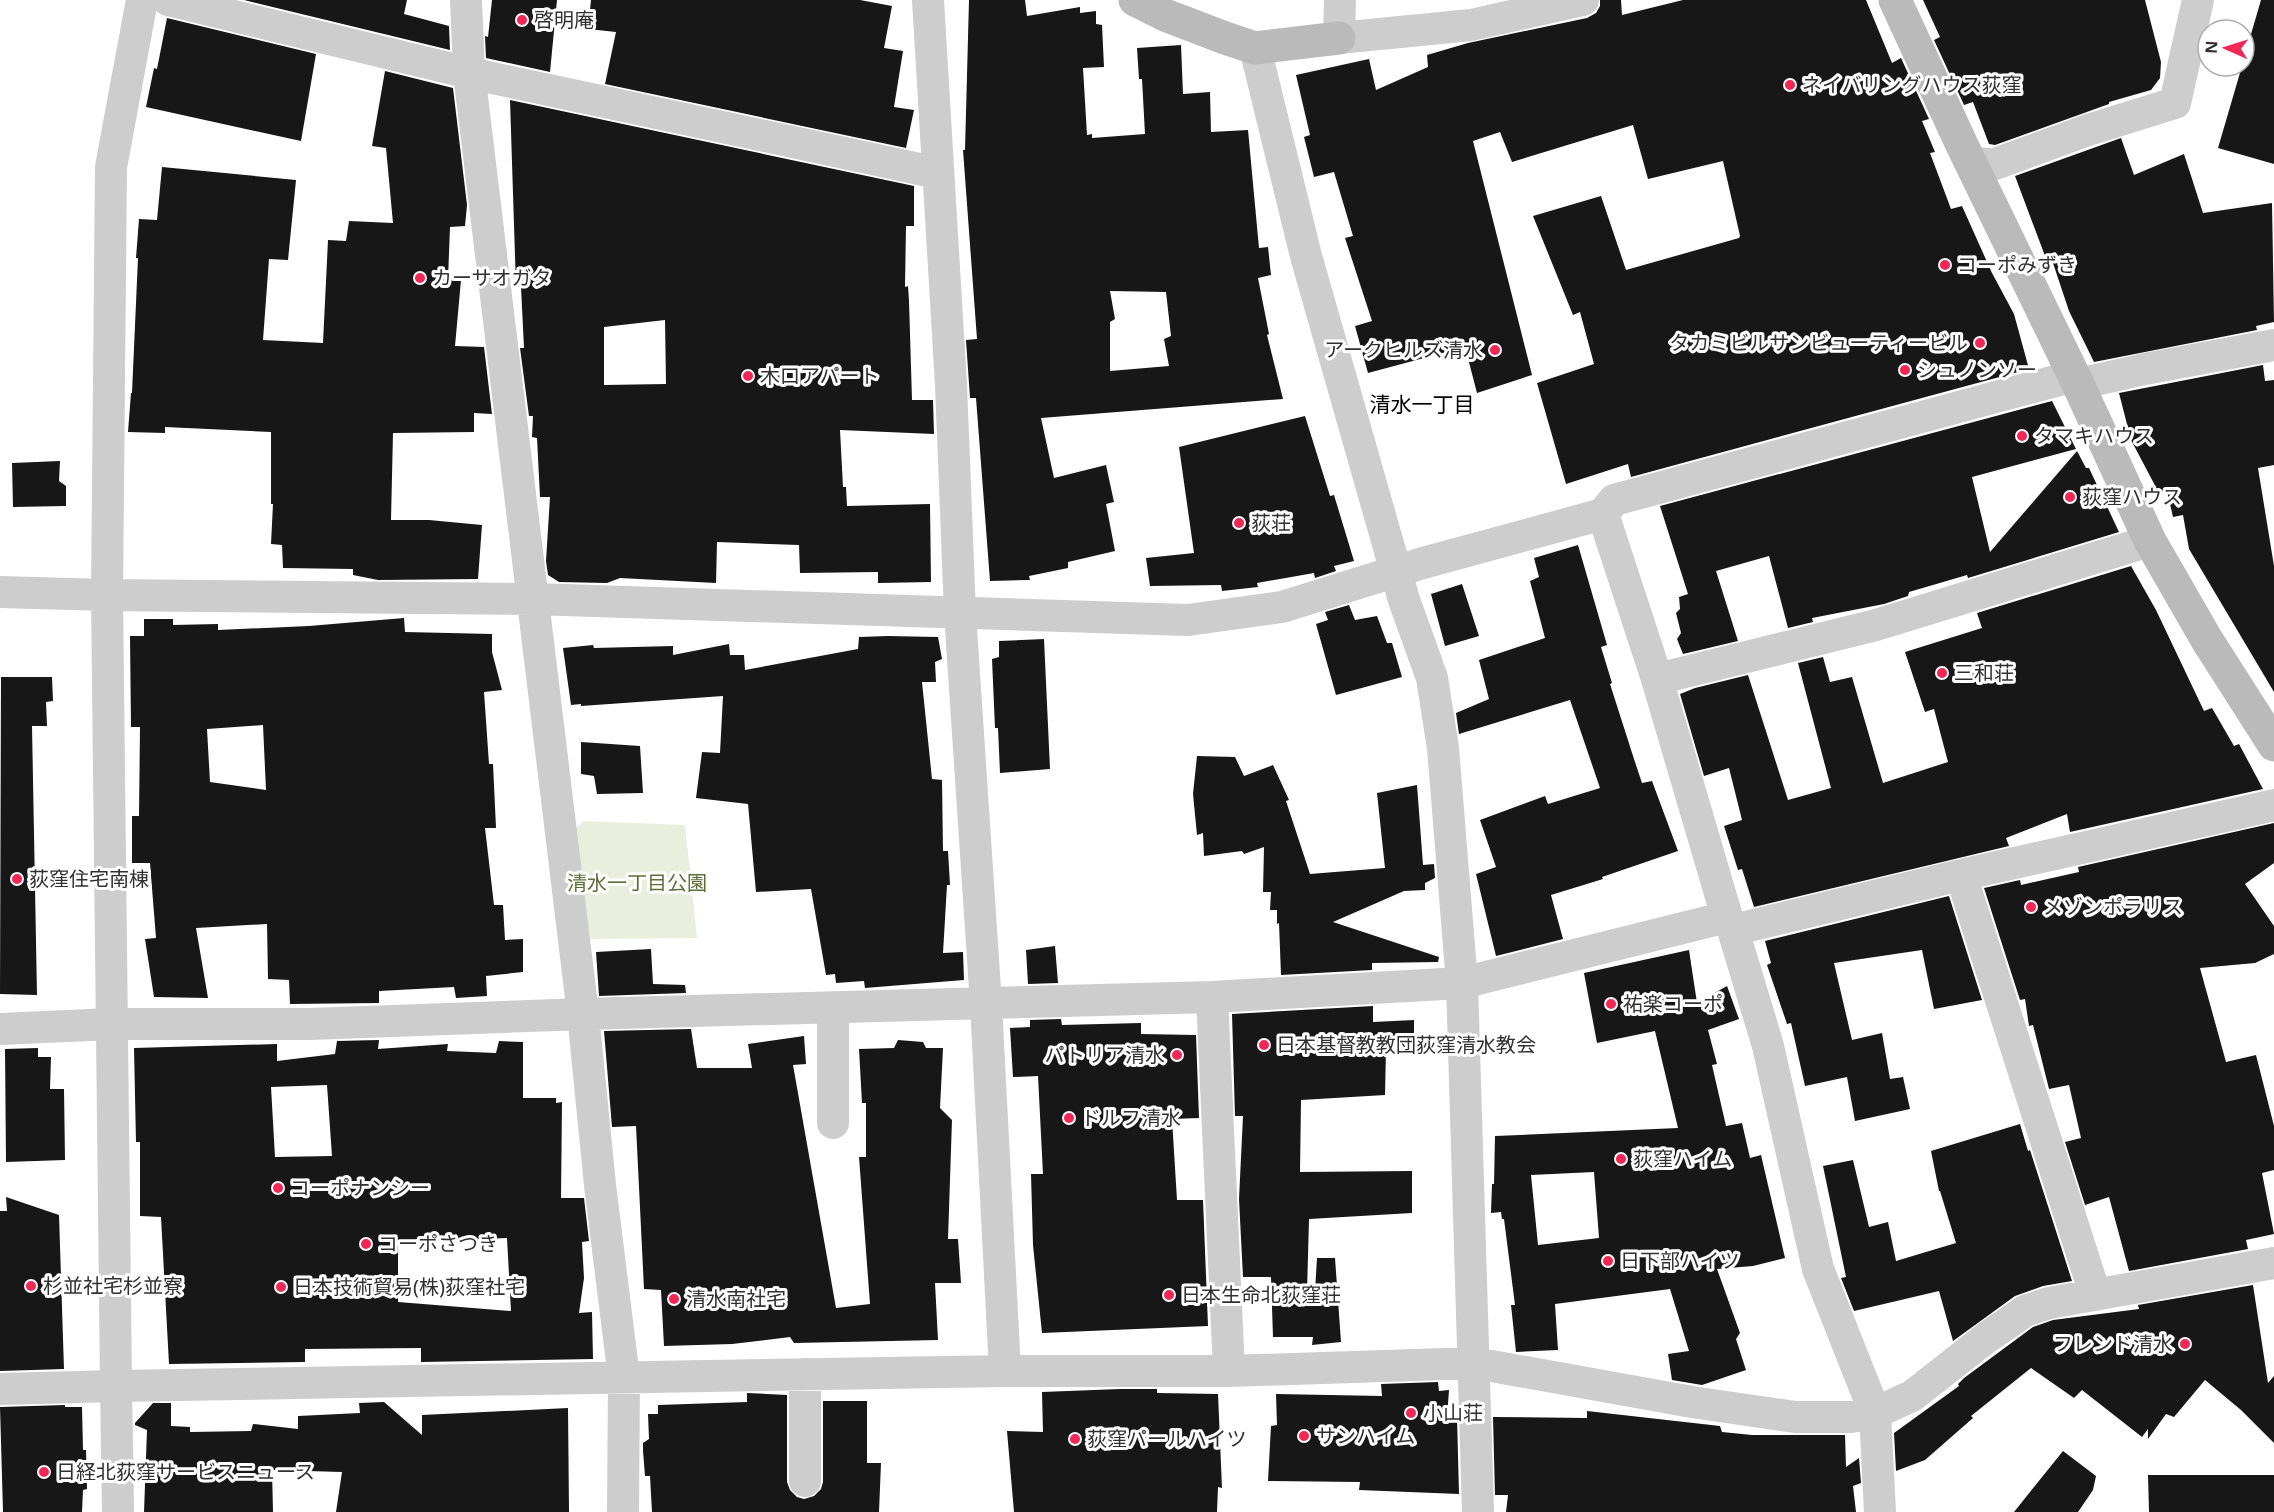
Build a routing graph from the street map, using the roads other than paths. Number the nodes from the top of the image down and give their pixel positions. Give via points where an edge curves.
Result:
1 (142, 0) edge
2 (168, 0) edge
3 (465, 0) edge
4 (928, 0) edge
5 (1135, 0) edge
6 (1341, 0) edge
7 (1583, 0) edge
8 (1895, 0) edge
9 (2198, 0) edge
10 (1339, 38) junction
11 (1255, 48) junction
12 (469, 73) junction
13 (1971, 163) junction
14 (938, 173) junction
15 (2274, 345) edge
16 (2076, 380) junction
17 (1603, 514) junction
18 (2150, 541) junction
19 (1397, 572) junction
20 (0, 592) edge
21 (107, 595) junction
22 (533, 599) junction
23 (960, 613) junction
24 (1657, 679) junction
25 (2274, 745) edge
26 (2274, 806) edge
27 (1961, 875) junction
28 (1730, 924) junction
29 (1462, 983) junction
30 (1212, 997) junction
31 (986, 1004) junction
32 (833, 1008) junction
33 (583, 1014) junction
34 (112, 1024) junction
35 (0, 1029) edge
36 (833, 1124) dead end
37 (2274, 1263) edge
38 (2095, 1294) junction
39 (1475, 1364) junction
40 (1005, 1371) junction
41 (1229, 1371) junction
42 (805, 1374) junction
43 (624, 1378) junction
44 (116, 1386) junction
45 (0, 1389) edge
46 (1875, 1413) junction
47 (804, 1481) dead end
48 (118, 1512) edge
49 (623, 1512) edge
50 (1478, 1512) edge
51 (1880, 1512) edge

1 - 21 street via 111,167
2 - 12 street
3 - 12 street
4 - 14 street
5 - 11 street
6 - 10 street
7 - 10 street via 1472,25
8 - 13 street
9 - 13 street via 2175,103 1995,164
10 - 11 street
11 - 19 street via 1306,256
12 - 14 street
12 - 22 street
13 - 16 street
14 - 23 street
15 - 16 street
16 - 17 street via 1614,500
16 - 18 street
17 - 19 street
17 - 24 street
18 - 24 street via 1876,626
18 - 25 street
19 - 23 street via 1282,607 1188,620
19 - 29 street via 1434,690 1443,748
20 - 21 street
21 - 22 street
21 - 34 street
22 - 23 street
22 - 33 street
23 - 31 street
24 - 28 street
26 - 27 street
27 - 28 street
27 - 38 street
28 - 29 street
28 - 46 street via 1768,1046 1818,1269
29 - 30 street
29 - 39 street
30 - 31 street
30 - 41 street
31 - 32 street
31 - 40 street
32 - 33 street
32 - 36 street
33 - 34 street via 310,1024
33 - 43 street
34 - 35 street
34 - 44 street
37 - 38 street
38 - 46 street via 2025,1311 1912,1396
39 - 41 street
39 - 46 street via 1795,1417
39 - 50 street
40 - 41 street
40 - 42 street
42 - 43 street
42 - 47 street
43 - 44 street
43 - 49 street
44 - 45 street
44 - 48 street
46 - 51 street

